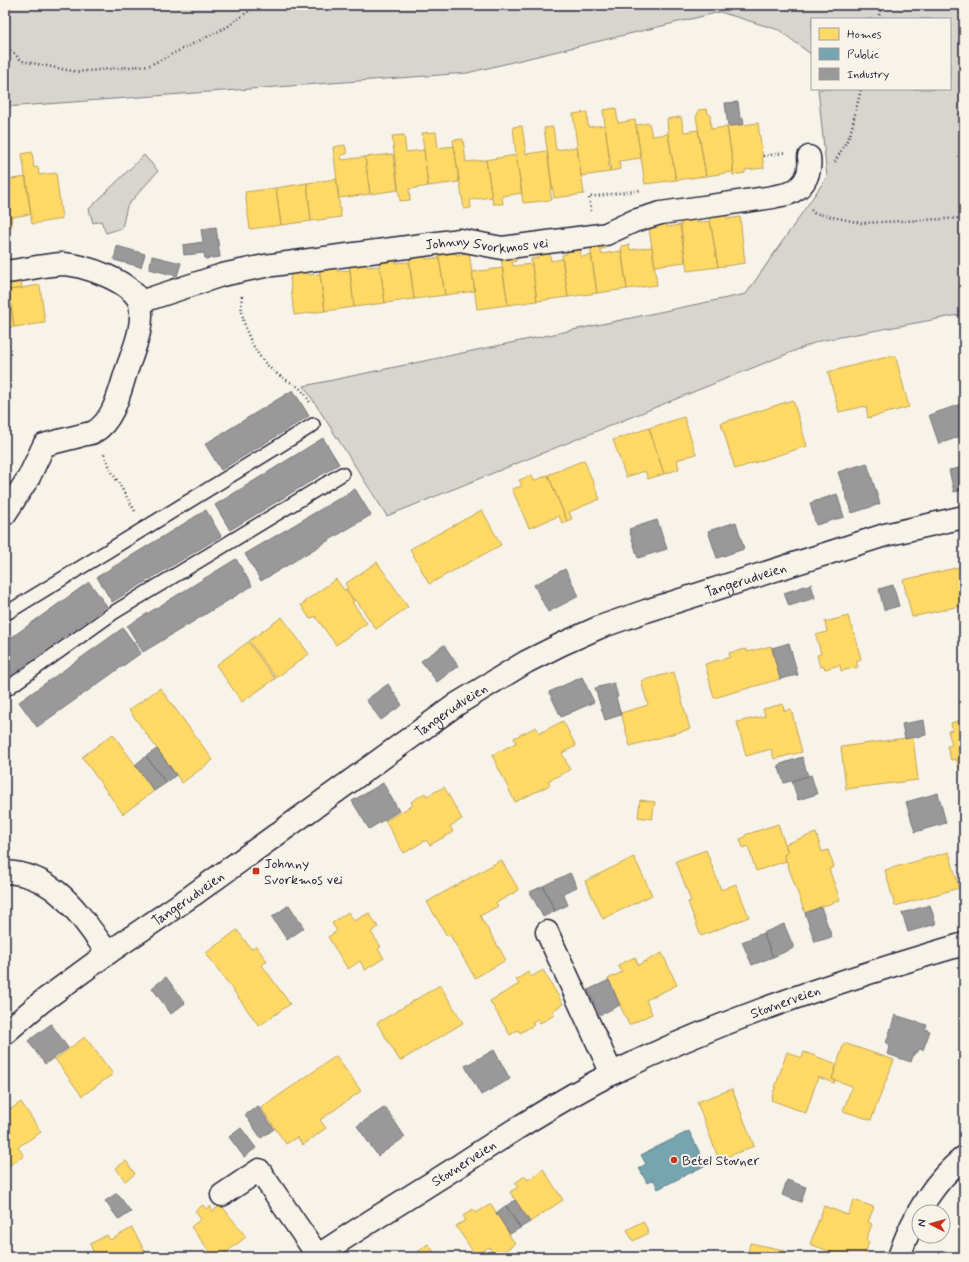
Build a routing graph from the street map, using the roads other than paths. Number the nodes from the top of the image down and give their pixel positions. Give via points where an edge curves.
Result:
1 (808, 167) road end
2 (5, 272) edge
3 (140, 302) junction
4 (313, 425) road end
5 (342, 474) dead end
6 (11, 494) edge
7 (5, 514) edge
8 (964, 517) edge
9 (5, 614) edge
10 (5, 690) edge
11 (5, 872) edge
12 (547, 932) dead end
13 (964, 944) edge
14 (108, 953) junction
15 (5, 1033) edge
16 (612, 1074) junction
17 (964, 1157) edge
18 (222, 1195) dead end
19 (317, 1256) edge
20 (899, 1257) edge

1 - 3 street, Johnny Svorkmos vei via 800,187 792,193 662,213 634,221 606,234 502,248 460,240 265,266 222,275
2 - 3 street via 63,264 74,266 111,277 132,291
3 - 6 street via 138,335 120,391 106,421 94,432 44,445 29,477
4 - 9 lane
5 - 10 lane via 113,613
6 - 7 street
8 - 14 street, Tangerudveien via 885,535 646,611 600,627 526,662 457,704 193,895
11 - 14 street via 32,876 61,895
12 - 16 street
13 - 16 street, Stovnerveien via 813,991 684,1040
14 - 15 street, Tangerudveien via 40,1003
16 - 19 street, Stovnerveien via 532,1119
17 - 20 street via 932,1190 918,1212
18 - 19 street, Stovnerveien via 259,1170

